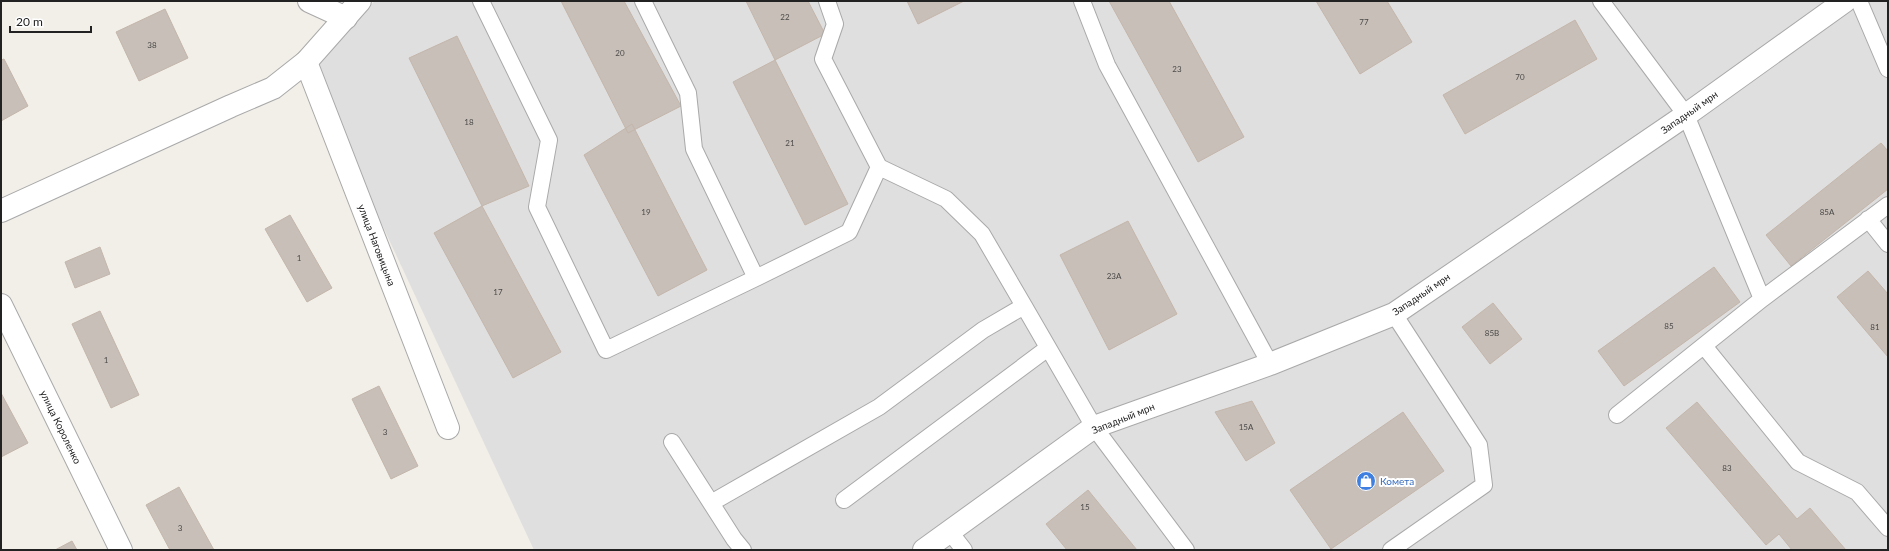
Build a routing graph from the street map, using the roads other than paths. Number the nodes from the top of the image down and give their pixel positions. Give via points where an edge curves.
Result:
1 (309, 1) edge
2 (360, 1) edge
3 (481, 1) edge
4 (643, 1) edge
5 (827, 1) edge
6 (1082, 1) edge
7 (1601, 1) edge
8 (1845, 1) edge
9 (1859, 1) edge
10 (346, 18) junction
11 (306, 62) junction
12 (1888, 69) edge
13 (1686, 116) junction
14 (879, 167) junction
15 (1888, 204) edge
16 (1, 211) edge
17 (1868, 219) junction
18 (1888, 244) edge
19 (756, 278) junction
20 (1762, 299) junction
21 (1, 305) edge
22 (1024, 306) junction
23 (1394, 314) junction
24 (1704, 346) junction
25 (1048, 348) junction
26 (1270, 364) junction
27 (1617, 415) dead end
28 (1094, 427) junction
29 (448, 428) dead end
30 (672, 442) dead end
31 (844, 500) dead end
32 (711, 503) junction
33 (1888, 528) edge
34 (950, 532) junction
35 (121, 550) edge
36 (743, 550) edge
37 (924, 550) edge
38 (964, 550) edge
39 (1186, 550) edge
40 (1391, 550) edge

1 - 10 street
2 - 10 street
3 - 19 lane via 549,140 537,207 606,350
4 - 19 lane via 688,93 694,149
5 - 14 lane via 835,24 823,59
6 - 26 lane via 1107,65
7 - 13 lane
8 - 13 street, Западный мрн
9 - 12 lane
10 - 11 street
11 - 16 street via 273,88
11 - 29 street, улица Наговицына
13 - 20 lane
13 - 23 street, Западный мрн
14 - 19 lane via 849,232
14 - 22 lane via 946,199 982,234
15 - 17 lane
17 - 18 lane
17 - 20 lane
20 - 24 lane
21 - 35 street, улица Короленко
22 - 25 lane
22 - 32 lane via 984,330 879,407
23 - 26 street, Западный мрн
23 - 40 lane via 1479,445 1484,485
24 - 27 lane
24 - 33 lane via 1798,462 1857,492
25 - 28 lane
25 - 31 lane
26 - 28 street, Западный мрн
28 - 34 street, Западный мрн
28 - 39 lane
30 - 32 lane
32 - 36 lane
34 - 37 street, Западный мрн
34 - 38 lane

